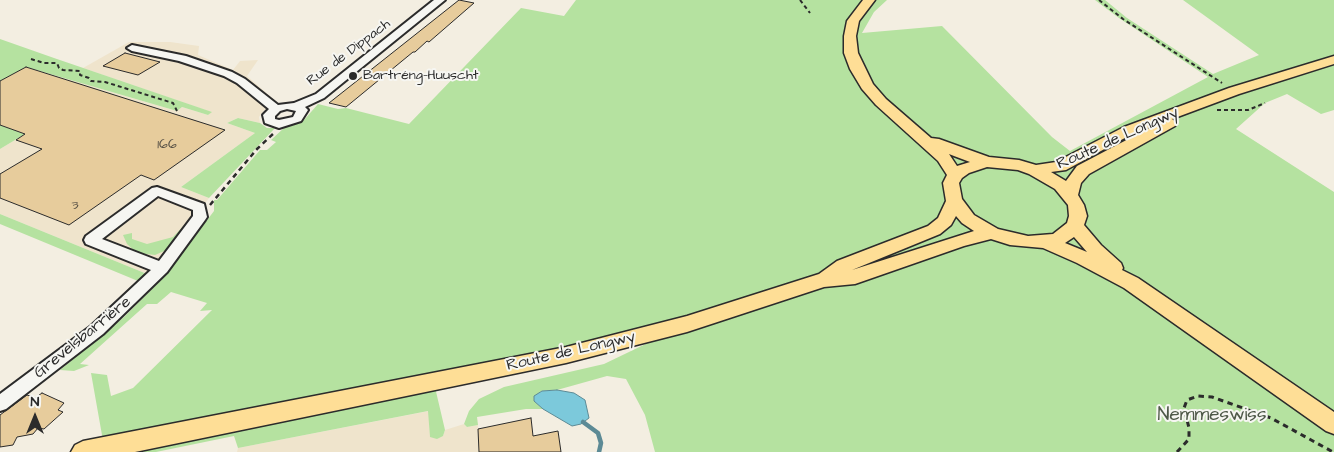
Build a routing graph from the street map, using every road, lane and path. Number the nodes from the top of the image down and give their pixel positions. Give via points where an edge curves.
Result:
1 (440, 0) edge
2 (800, 0) edge
3 (869, 0) edge
4 (1099, 0) edge
5 (810, 12) dead end
6 (132, 48) dead end
7 (31, 59) dead end
8 (1334, 60) edge
9 (1234, 91) junction
10 (1265, 103) dead end
11 (1200, 104) junction
12 (296, 106) junction
13 (276, 109) junction
14 (177, 110) dead end
15 (285, 124) junction
16 (922, 136) junction
17 (987, 162) junction
18 (1035, 170) junction
19 (955, 176) junction
20 (1070, 195) junction
21 (954, 201) junction
22 (200, 217) junction
23 (1075, 226) junction
24 (992, 233) junction
25 (1045, 242) junction
26 (162, 268) junction
27 (824, 280) junction
28 (1131, 283) junction
29 (0, 404) edge
30 (1334, 424) edge
31 (82, 452) edge
32 (1177, 452) edge
33 (1333, 452) edge

1 - 12 street, Rue de Dippach via 320,96
2 - 5 path
3 - 16 main road via 853,21 851,54 867,86
4 - 9 path
6 - 13 street via 182,58 228,74
7 - 14 path via 57,63 64,70 80,71 80,75 91,81 105,82 173,103
8 - 9 main road, Route de Longwy
9 - 11 main road, Route de Longwy
10 - 11 path via 1248,110 1224,111
11 - 18 main road, Route de Longwy via 1130,130 1060,166
11 - 20 main road, Route de Longwy via 1145,138 1083,170 1073,182
12 - 13 street, Rue de Dippach
12 - 15 street, Rue de Dippach via 302,110 300,116
13 - 15 street via 269,115 269,121
15 - 22 path via 257,149
16 - 17 main road
16 - 19 main road via 944,158
17 - 18 main road
17 - 19 main road via 968,166
18 - 20 main road via 1055,181
19 - 21 main road via 951,192
20 - 23 main road via 1078,216
21 - 24 main road via 968,219
21 - 27 main road, Route de Longwy via 945,221 934,230 844,266
22 - 26 street, Grevelsbarrière
22 - 26 street via 199,207 157,191 91,240
23 - 25 main road via 1068,233
23 - 28 main road via 1095,250
24 - 25 main road via 1010,239
24 - 27 main road, Route de Longwy via 961,240 855,277
25 - 28 main road
26 - 29 street, Grevelsbarrière via 97,330
27 - 31 main road, Route de Longwy via 687,324 566,355
28 - 30 main road
32 - 33 path via 1189,439 1184,408 1187,400 1198,396 1271,418

